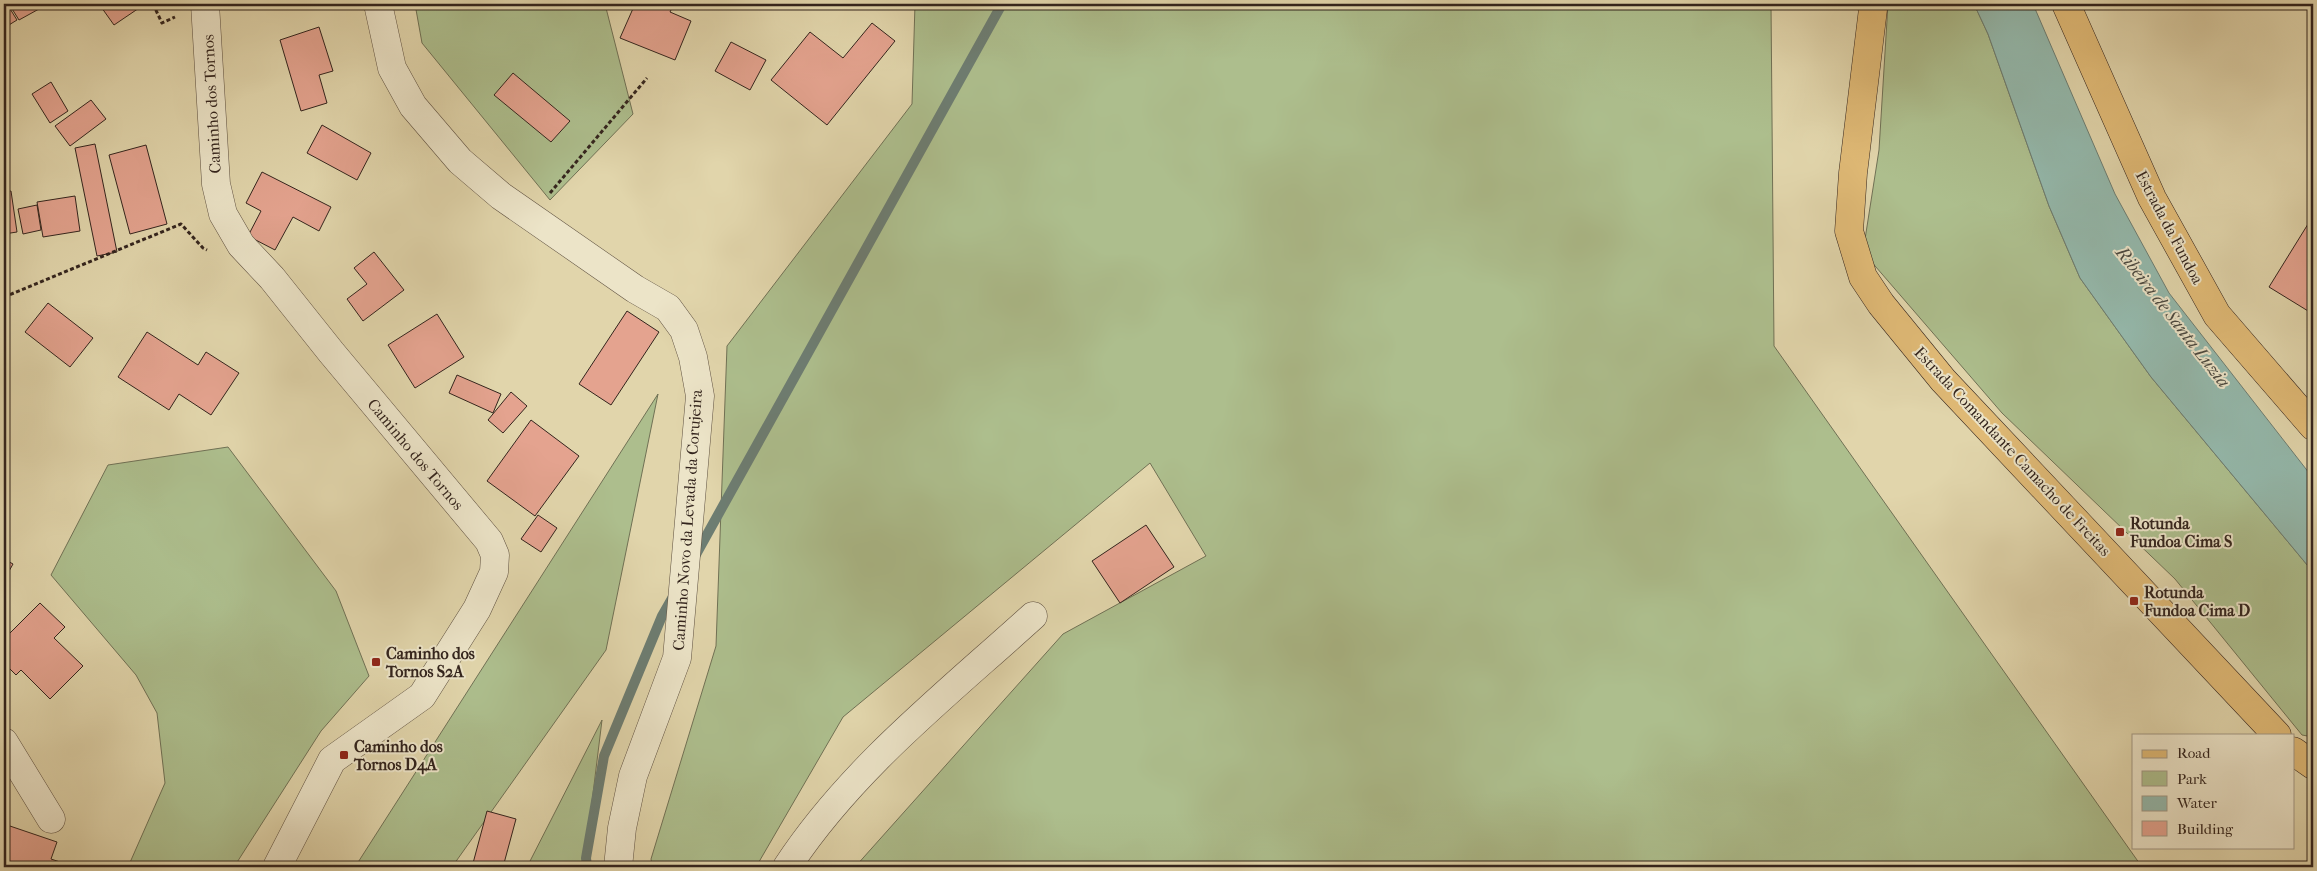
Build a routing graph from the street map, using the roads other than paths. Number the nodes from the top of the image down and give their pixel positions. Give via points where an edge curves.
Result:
1 (205, 4) edge
2 (378, 4) edge
3 (1871, 4) edge
4 (2066, 4) edge
5 (2313, 426) edge
6 (1033, 616) dead end
7 (2276, 734) edge
8 (4, 742) edge
9 (2294, 752) edge
10 (2313, 765) edge
11 (51, 819) dead end
12 (277, 867) edge
13 (618, 867) edge
14 (787, 867) edge

1 - 12 street, Caminho dos Tornos via 216,184 223,214 241,245 489,540 496,555 494,572 477,609 422,696 332,760
2 - 13 street, Caminho Novo da Levada da Corujeira via 392,68 413,106 460,161 501,196 635,289 668,308 684,330 693,357 700,396 677,658 633,776
3 - 7 main road, Estrada Comandante Camacho de Freitas via 1850,231 1863,276 1881,304 1943,380
4 - 5 main road, Estrada da Fundoa via 2152,198 2217,315
6 - 14 street via 890,744 809,833
8 - 11 street
9 - 10 main road

